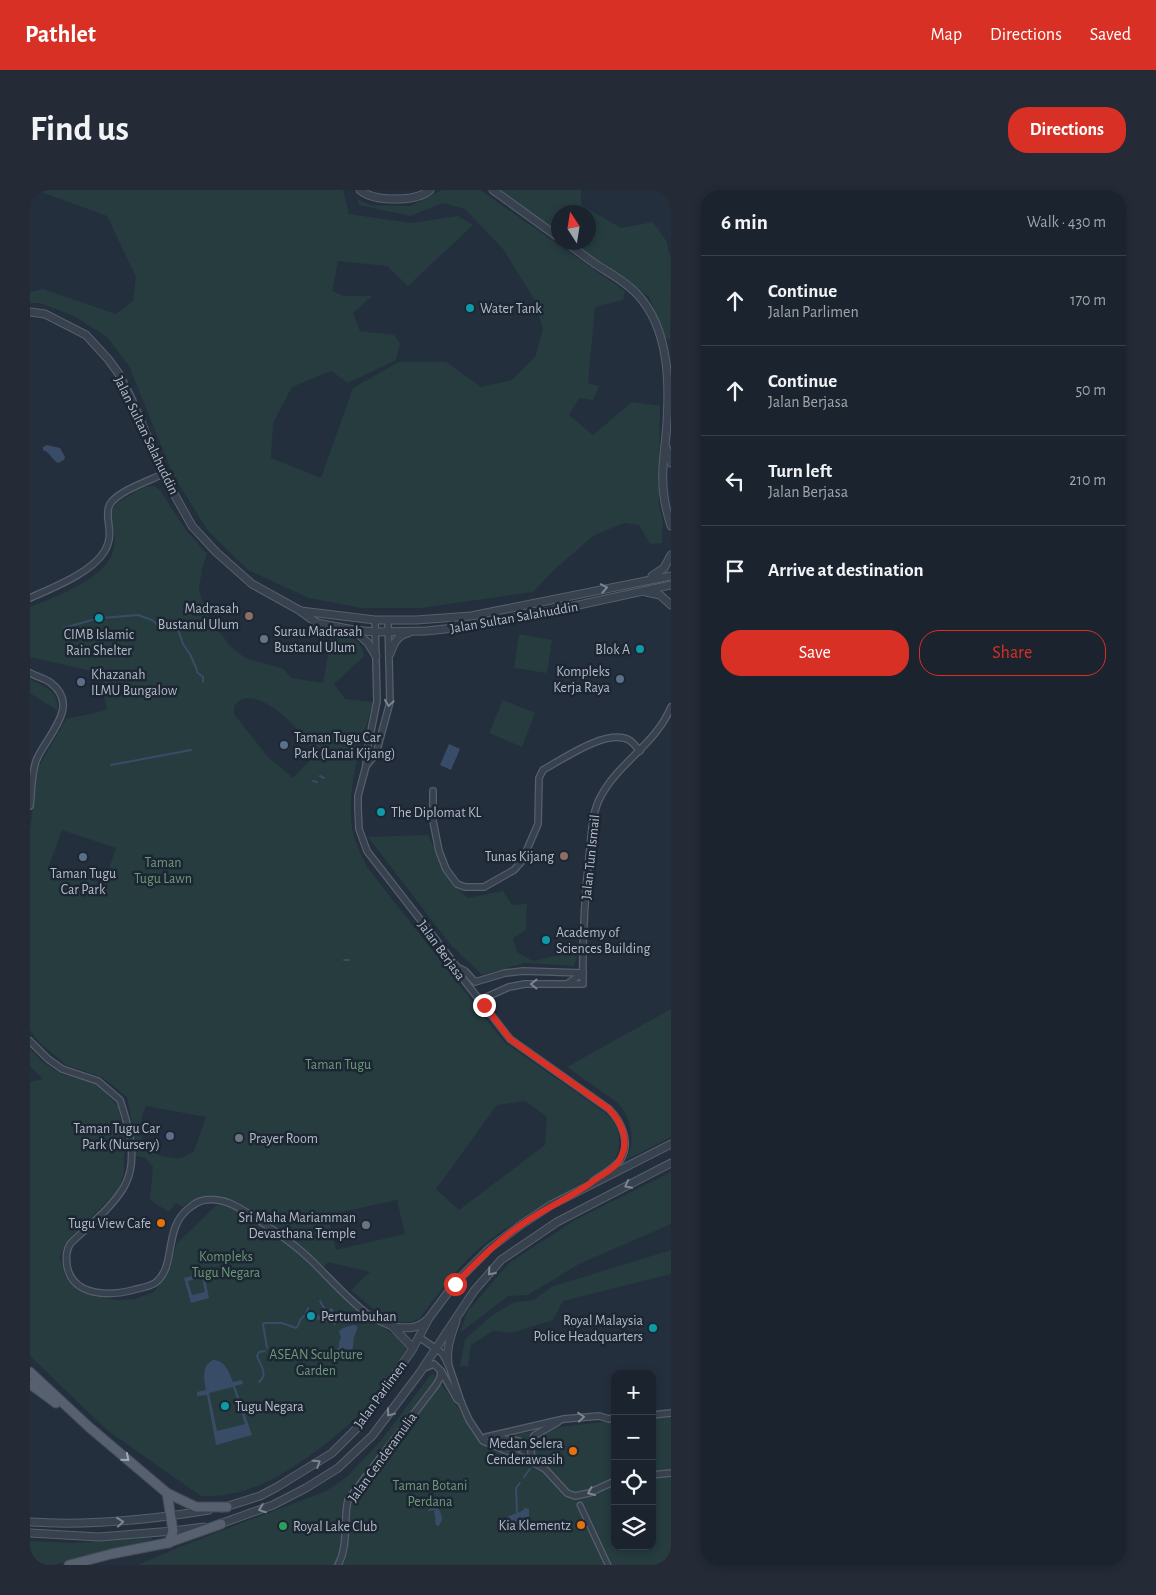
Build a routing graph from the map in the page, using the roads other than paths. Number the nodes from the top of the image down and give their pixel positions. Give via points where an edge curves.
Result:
1 (360, 190) edge
2 (430, 190) edge
3 (493, 190) edge
4 (551, 232) edge
5 (578, 250) edge
6 (30, 312) edge
7 (667, 438) edge
8 (671, 463) edge
9 (663, 466) junction
10 (163, 474) junction
11 (671, 475) edge
12 (671, 526) edge
13 (671, 555) edge
14 (671, 576) edge
15 (644, 580) junction
16 (671, 585) edge
17 (640, 591) junction
18 (30, 598) edge
19 (671, 605) edge
20 (299, 610) junction
21 (375, 620) junction
22 (388, 620) junction
23 (354, 630) junction
24 (389, 631) junction
25 (375, 632) junction
26 (416, 632) junction
27 (390, 654) junction
28 (376, 656) junction
29 (30, 673) edge
30 (671, 707) edge
31 (640, 751) junction
32 (366, 766) junction
33 (433, 791) dead end
34 (30, 806) edge
35 (457, 967) junction
36 (583, 973) junction
37 (486, 980) junction
38 (567, 984) junction
39 (478, 998) junction
40 (30, 1041) edge
41 (671, 1144) edge
42 (671, 1163) edge
43 (588, 1185) junction
44 (460, 1312) junction
45 (429, 1318) junction
46 (393, 1327) junction
47 (419, 1338) junction
48 (413, 1348) junction
49 (435, 1348) junction
50 (448, 1363) junction
51 (441, 1371) junction
52 (30, 1372) edge
53 (419, 1374) junction
54 (30, 1384) edge
55 (436, 1385) junction
56 (450, 1386) junction
57 (461, 1402) junction
58 (671, 1413) edge
59 (656, 1414) edge
60 (564, 1419) junction
61 (611, 1419) edge
62 (89, 1427) junction
63 (483, 1436) junction
64 (508, 1452) junction
65 (533, 1462) junction
66 (671, 1473) edge
67 (656, 1475) edge
68 (611, 1484) edge
69 (167, 1492) junction
70 (580, 1505) dead end
71 (227, 1507) junction
72 (171, 1516) junction
73 (30, 1522) edge
74 (99, 1524) junction
75 (221, 1524) junction
76 (173, 1531) junction
77 (30, 1533) edge
78 (99, 1537) junction
79 (169, 1543) junction
80 (69, 1565) edge
81 (338, 1565) edge
82 (608, 1565) edge

1 - 2 street via 370,197 411,198 425,195
3 - 4 street
5 - 7 street via 624,282 650,310 666,364
6 - 10 street, Jalan Sultan Salahuddin via 45,314 86,334 108,359 130,398
7 - 8 street
7 - 9 street
9 - 11 street
9 - 12 street via 663,495
10 - 18 street via 118,496 110,504 107,511 108,544 94,564
10 - 20 street, Jalan Sultan Salahuddin via 192,526 216,552 252,584
13 - 15 street via 664,568
14 - 15 street, Jalan Sultan Salahuddin
22 -> 15 street, Jalan Sultan Salahuddin via 471,616
16 - 17 street, Jalan Sultan Salahuddin
17 - 19 street via 660,595
17 - 26 street, Jalan Sultan Salahuddin via 473,626
20 - 21 street, Jalan Sultan Salahuddin
20 - 23 street, Jalan Sultan Salahuddin via 317,622
21 - 22 street, Jalan Sultan Salahuddin
21 - 25 street, Jalan Berjasa
22 - 24 street, Jalan Berjasa
23 - 25 street, Jalan Sultan Salahuddin
23 - 28 street
24 - 25 street, Jalan Sultan Salahuddin
24 - 26 street, Jalan Sultan Salahuddin
24 - 27 street, Jalan Berjasa
25 - 28 street, Jalan Berjasa
26 - 27 street via 404,634 396,641
27 -> 32 street, Jalan Berjasa via 390,702 376,754
28 - 32 street, Jalan Berjasa via 377,701
29 - 34 street via 57,689 63,710 36,760
30 - 31 street, Jalan Tun Ismail via 654,737
31 - 33 street via 627,739 602,739 543,770 539,778 538,824 522,861 514,870 484,887 465,888 457,884 446,869 433,821
31 - 36 street, Jalan Tun Ismail via 601,795 595,809 586,888
32 - 35 street, Jalan Berjasa via 358,808 367,851
35 - 37 street via 473,981
35 - 39 street, Jalan Berjasa
36 - 37 street via 523,971
36 - 38 street
36 - 38 street, Jalan Tun Ismail via 583,984
37 - 39 street via 481,984
38 -> 39 street, Jalan Tun Ismail via 526,984
39 - 43 street, Jalan Berjasa via 510,1039 609,1109 620,1122 625,1141 621,1159
40 - 46 street via 62,1069 98,1081 116,1096 131,1136 132,1151 125,1186 67,1250 68,1269 82,1287 109,1294 146,1287 155,1282 166,1267 174,1226 184,1212 196,1202 217,1199 239,1208 277,1233 368,1314
41 - 43 street, Jalan Parlimen
42 -> 44 street, Jalan Parlimen via 557,1222 502,1260
43 - 45 street, Jalan Parlimen via 551,1205 490,1248 455,1284
44 - 49 street, Jalan Parlimen
44 - 50 street via 450,1338
45 - 46 street via 413,1328
45 - 47 street, Jalan Parlimen
46 - 48 street
47 - 48 street, Jalan Parlimen
47 - 49 street
71 -> 48 street, Jalan Parlimen via 277,1488 332,1453 360,1425
49 - 50 street
49 - 53 street, Jalan Parlimen
50 - 57 street
51 - 53 street via 430,1364
51 - 55 street, Jalan Cenderamulia
51 - 56 street
52 - 62 main road
53 -> 75 street, Jalan Parlimen via 372,1436 338,1468 273,1505
54 - 62 main road
55 - 56 street
55 - 81 street, Jalan Cenderamulia via 348,1500 343,1552
56 - 57 street
57 - 63 street
58 - 59 street
60 -> 61 street via 599,1416
60 - 63 street
60 - 65 street via 532,1438
62 -> 69 main road
63 - 64 street via 484,1441
63 - 64 street via 519,1442 519,1448
64 - 65 street
68 -> 65 street via 589,1494 574,1496
66 - 67 street
69 - 71 main road via 196,1507
69 - 72 main road
70 - 82 street
71 - 72 street, Jalan Parlimen
74 -> 72 street, Jalan Parlimen
72 - 76 main road
73 - 74 street, Jalan Parlimen
74 - 78 street
75 - 76 street, Jalan Parlimen
75 - 79 main road
76 - 78 street, Jalan Parlimen
76 - 79 main road
77 - 78 street, Jalan Parlimen
79 - 80 main road

